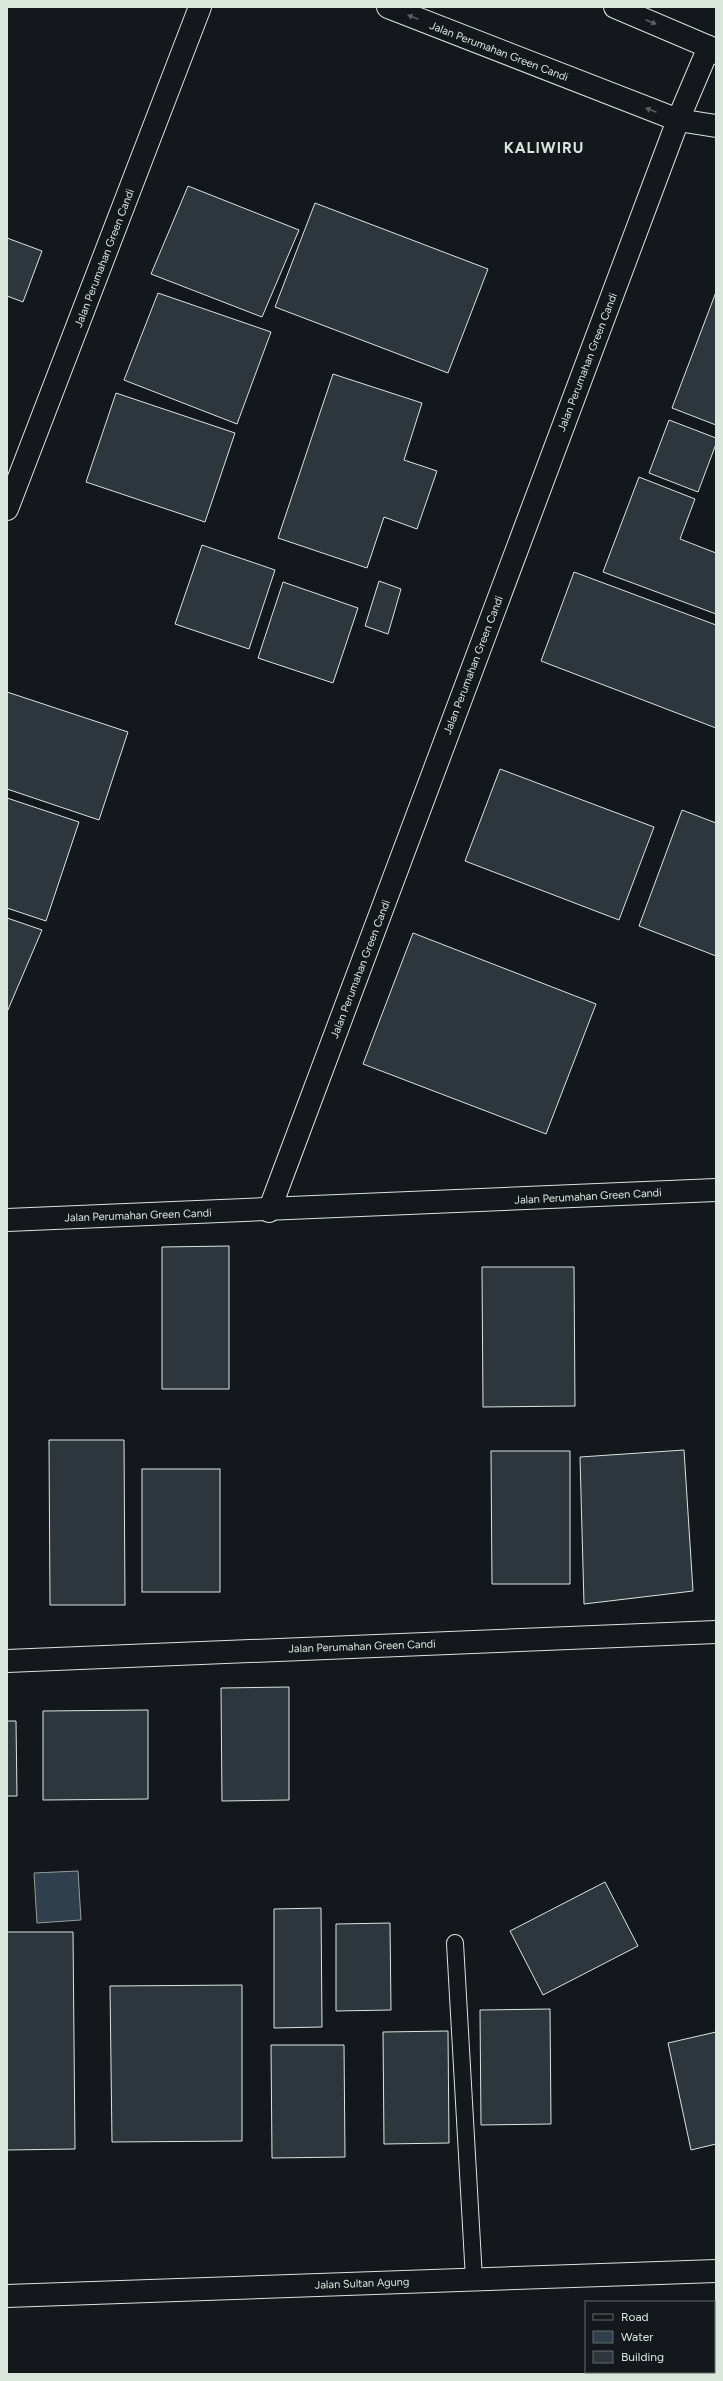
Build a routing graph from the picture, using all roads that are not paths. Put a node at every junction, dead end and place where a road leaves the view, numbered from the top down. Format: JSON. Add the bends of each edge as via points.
{"nodes":[{"id":1,"x":200,"y":7,"type":"edge"},
{"id":2,"x":388,"y":7,"type":"edge"},
{"id":3,"x":616,"y":7,"type":"edge"},
{"id":4,"x":712,"y":50,"type":"edge"},
{"id":5,"x":678,"y":120,"type":"junction"},
{"id":6,"x":716,"y":126,"type":"edge"},
{"id":7,"x":7,"y":509,"type":"edge"},
{"id":8,"x":716,"y":1190,"type":"edge"},
{"id":9,"x":269,"y":1211,"type":"junction"},
{"id":10,"x":7,"y":1220,"type":"edge"},
{"id":11,"x":716,"y":1632,"type":"edge"},
{"id":12,"x":7,"y":1661,"type":"edge"},
{"id":13,"x":455,"y":1943,"type":"dead end"},
{"id":14,"x":716,"y":2271,"type":"edge"},
{"id":15,"x":474,"y":2279,"type":"junction"},
{"id":16,"x":7,"y":2296,"type":"edge"}],
"edges":[{"from":1,"to":7,"type":"main road","name":"Jalan Perumahan Green Candi"},
{"from":5,"to":2,"type":"main road","name":"Jalan Perumahan Green Candi","one_way":true},
{"from":3,"to":4,"type":"main road","name":"Jalan Perumahan Green Candi","one_way":true},
{"from":4,"to":5,"type":"main road","name":"Jalan Perumahan Green Candi"},
{"from":5,"to":6,"type":"main road","name":"Jalan Perumahan Green Candi"},
{"from":5,"to":9,"type":"main road","name":"Jalan Perumahan Green Candi"},
{"from":8,"to":9,"type":"main road","name":"Jalan Perumahan Green Candi"},
{"from":9,"to":10,"type":"main road","name":"Jalan Perumahan Green Candi"},
{"from":11,"to":12,"type":"main road","name":"Jalan Perumahan Green Candi"},
{"from":13,"to":15,"type":"lane"},
{"from":14,"to":15,"type":"main road","name":"Jalan Sultan Agung"},
{"from":15,"to":16,"type":"main road","name":"Jalan Sultan Agung"}]}
